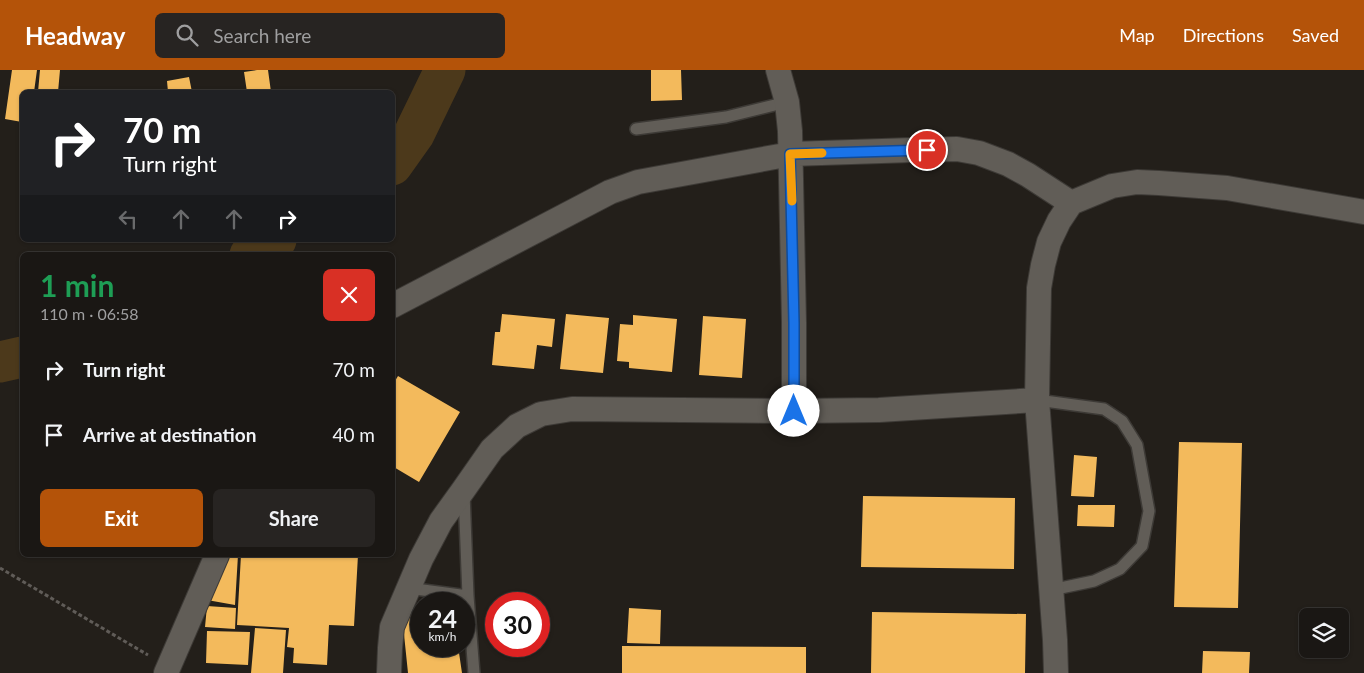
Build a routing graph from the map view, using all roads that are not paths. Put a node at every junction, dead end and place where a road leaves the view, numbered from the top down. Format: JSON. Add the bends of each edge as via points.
{"nodes":[{"id":1,"x":778,"y":70,"type":"edge"},
{"id":2,"x":787,"y":102,"type":"junction"},
{"id":3,"x":636,"y":129,"type":"dead end"},
{"id":4,"x":790,"y":154,"type":"junction"},
{"id":5,"x":1071,"y":203,"type":"junction"},
{"id":6,"x":1364,"y":212,"type":"edge"},
{"id":7,"x":395,"y":304,"type":"edge"},
{"id":8,"x":1037,"y":400,"type":"junction"},
{"id":9,"x":794,"y":411,"type":"junction"},
{"id":10,"x":464,"y":489,"type":"junction"},
{"id":11,"x":216,"y":557,"type":"edge"},
{"id":12,"x":408,"y":588,"type":"junction"},
{"id":13,"x":1051,"y":590,"type":"junction"},
{"id":14,"x":438,"y":592,"type":"edge"},
{"id":15,"x":468,"y":592,"type":"edge"},
{"id":16,"x":473,"y":657,"type":"edge"},
{"id":17,"x":174,"y":671,"type":"edge"},
{"id":18,"x":389,"y":673,"type":"edge"},
{"id":19,"x":474,"y":673,"type":"edge"},
{"id":20,"x":1056,"y":673,"type":"edge"}],
"edges":[{"from":1,"to":2,"type":"street"},
{"from":2,"to":3,"type":"lane","via":[[726,117]]},
{"from":2,"to":4,"type":"street"},
{"from":4,"to":5,"type":"street","via":[[957,149],[1008,164]]},
{"from":4,"to":7,"type":"street","via":[[638,182],[610,192]]},
{"from":4,"to":9,"type":"street"},
{"from":5,"to":6,"type":"street","via":[[1112,186],[1137,182],[1228,188]]},
{"from":5,"to":8,"type":"street","via":[[1049,242],[1039,288]]},
{"from":8,"to":9,"type":"street","via":[[878,410]]},
{"from":8,"to":13,"type":"street"},
{"from":8,"to":13,"type":"lane","via":[[1104,409],[1122,421],[1137,445],[1149,512],[1142,546],[1120,569],[1094,581]]},
{"from":9,"to":10,"type":"street","via":[[572,409],[541,414],[517,426],[492,449]]},
{"from":10,"to":12,"type":"street","via":[[441,521]]},
{"from":10,"to":15,"type":"lane"},
{"from":11,"to":17,"type":"street"},
{"from":12,"to":14,"type":"lane"},
{"from":12,"to":18,"type":"street","via":[[392,627]]},
{"from":13,"to":20,"type":"street"},
{"from":16,"to":19,"type":"lane"}]}
